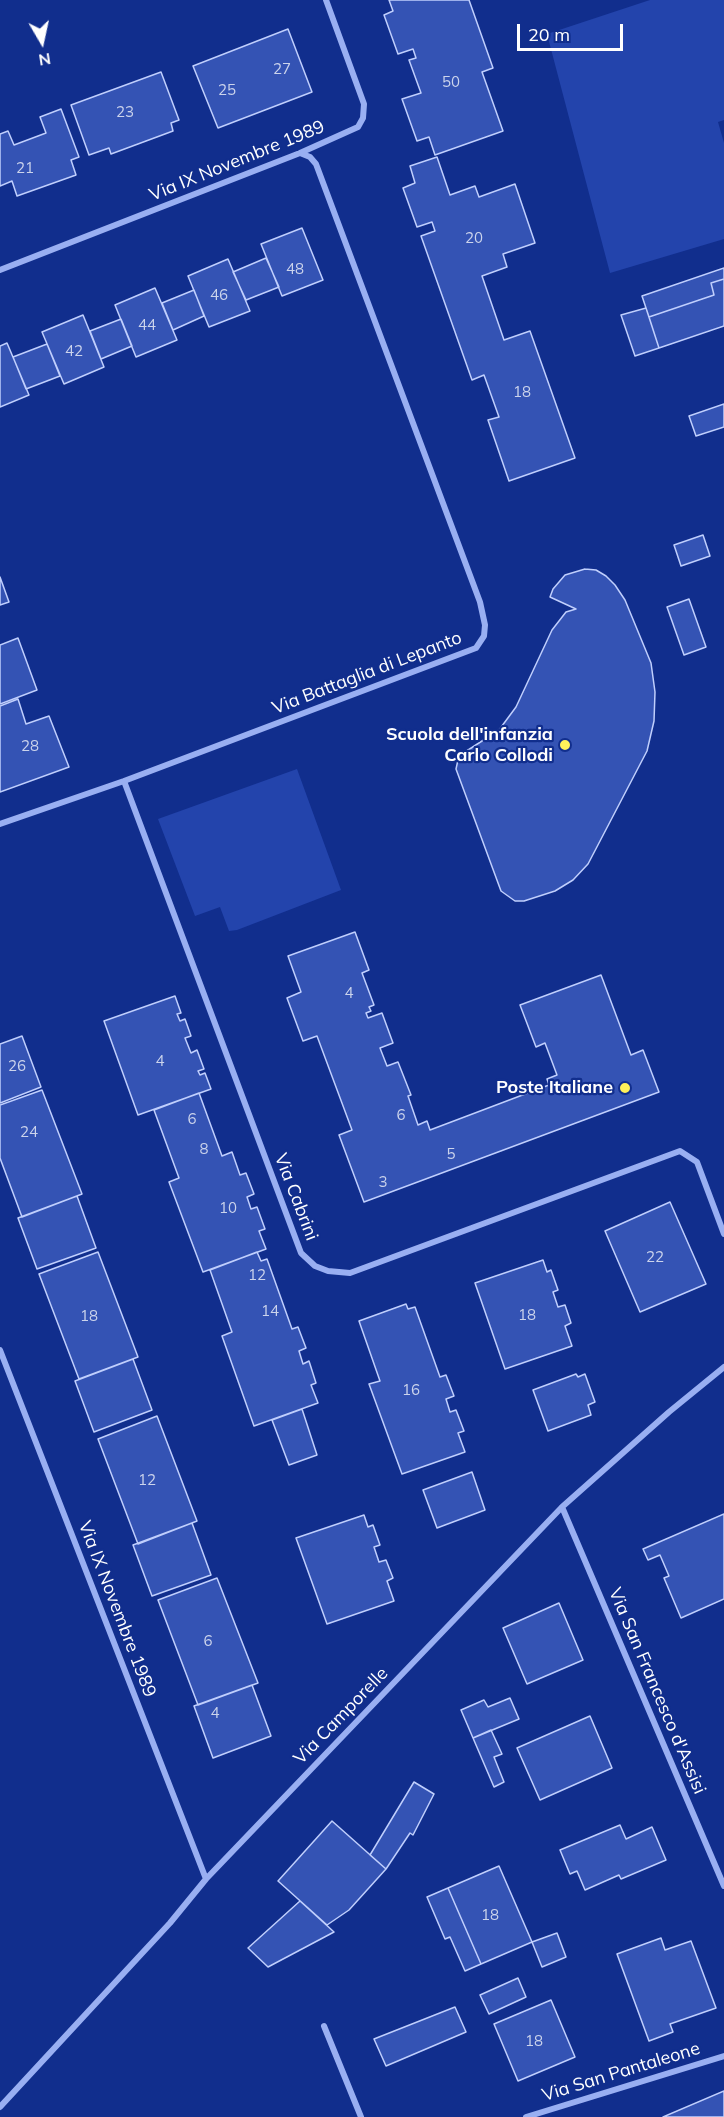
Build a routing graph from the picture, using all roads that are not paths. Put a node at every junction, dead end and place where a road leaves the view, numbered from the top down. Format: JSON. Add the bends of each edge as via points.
{"nodes":[{"id":1,"x":326,"y":0,"type":"edge"},
{"id":2,"x":300,"y":153,"type":"junction"},
{"id":3,"x":0,"y":270,"type":"edge"},
{"id":4,"x":124,"y":781,"type":"junction"},
{"id":5,"x":0,"y":824,"type":"edge"},
{"id":6,"x":724,"y":1234,"type":"edge"},
{"id":7,"x":0,"y":1350,"type":"edge"},
{"id":8,"x":724,"y":1367,"type":"edge"},
{"id":9,"x":562,"y":1507,"type":"junction"},
{"id":10,"x":206,"y":1879,"type":"junction"},
{"id":11,"x":724,"y":1886,"type":"edge"},
{"id":12,"x":324,"y":2026,"type":"dead end"},
{"id":13,"x":724,"y":2056,"type":"edge"},
{"id":14,"x":0,"y":2107,"type":"edge"},
{"id":15,"x":360,"y":2117,"type":"edge"},
{"id":16,"x":526,"y":2117,"type":"edge"}],
"edges":[{"from":1,"to":2,"type":"street","name":"Via IX Novembre 1989","via":[[364,104],[363,118],[348,133]]},
{"from":2,"to":3,"type":"street","name":"Via IX Novembre 1989"},
{"from":2,"to":4,"type":"street","name":"Via Battaglia di Lepanto","via":[[316,164],[480,602],[484,636],[476,648]]},
{"from":4,"to":5,"type":"street","name":"Via Battaglia di Lepanto"},
{"from":4,"to":6,"type":"street","name":"Via Cabrini","via":[[301,1253],[315,1266],[350,1273],[680,1151],[697,1162]]},
{"from":7,"to":10,"type":"street","name":"Via IX Novembre 1989"},
{"from":8,"to":9,"type":"street","name":"Via Camporelle"},
{"from":9,"to":10,"type":"street","name":"Via Camporelle"},
{"from":9,"to":11,"type":"street","name":"Via San Francesco d'Assisi"},
{"from":10,"to":14,"type":"street","name":"Via Camporelle"},
{"from":12,"to":15,"type":"street"},
{"from":13,"to":16,"type":"street","name":"Via San Pantaleone"}]}
